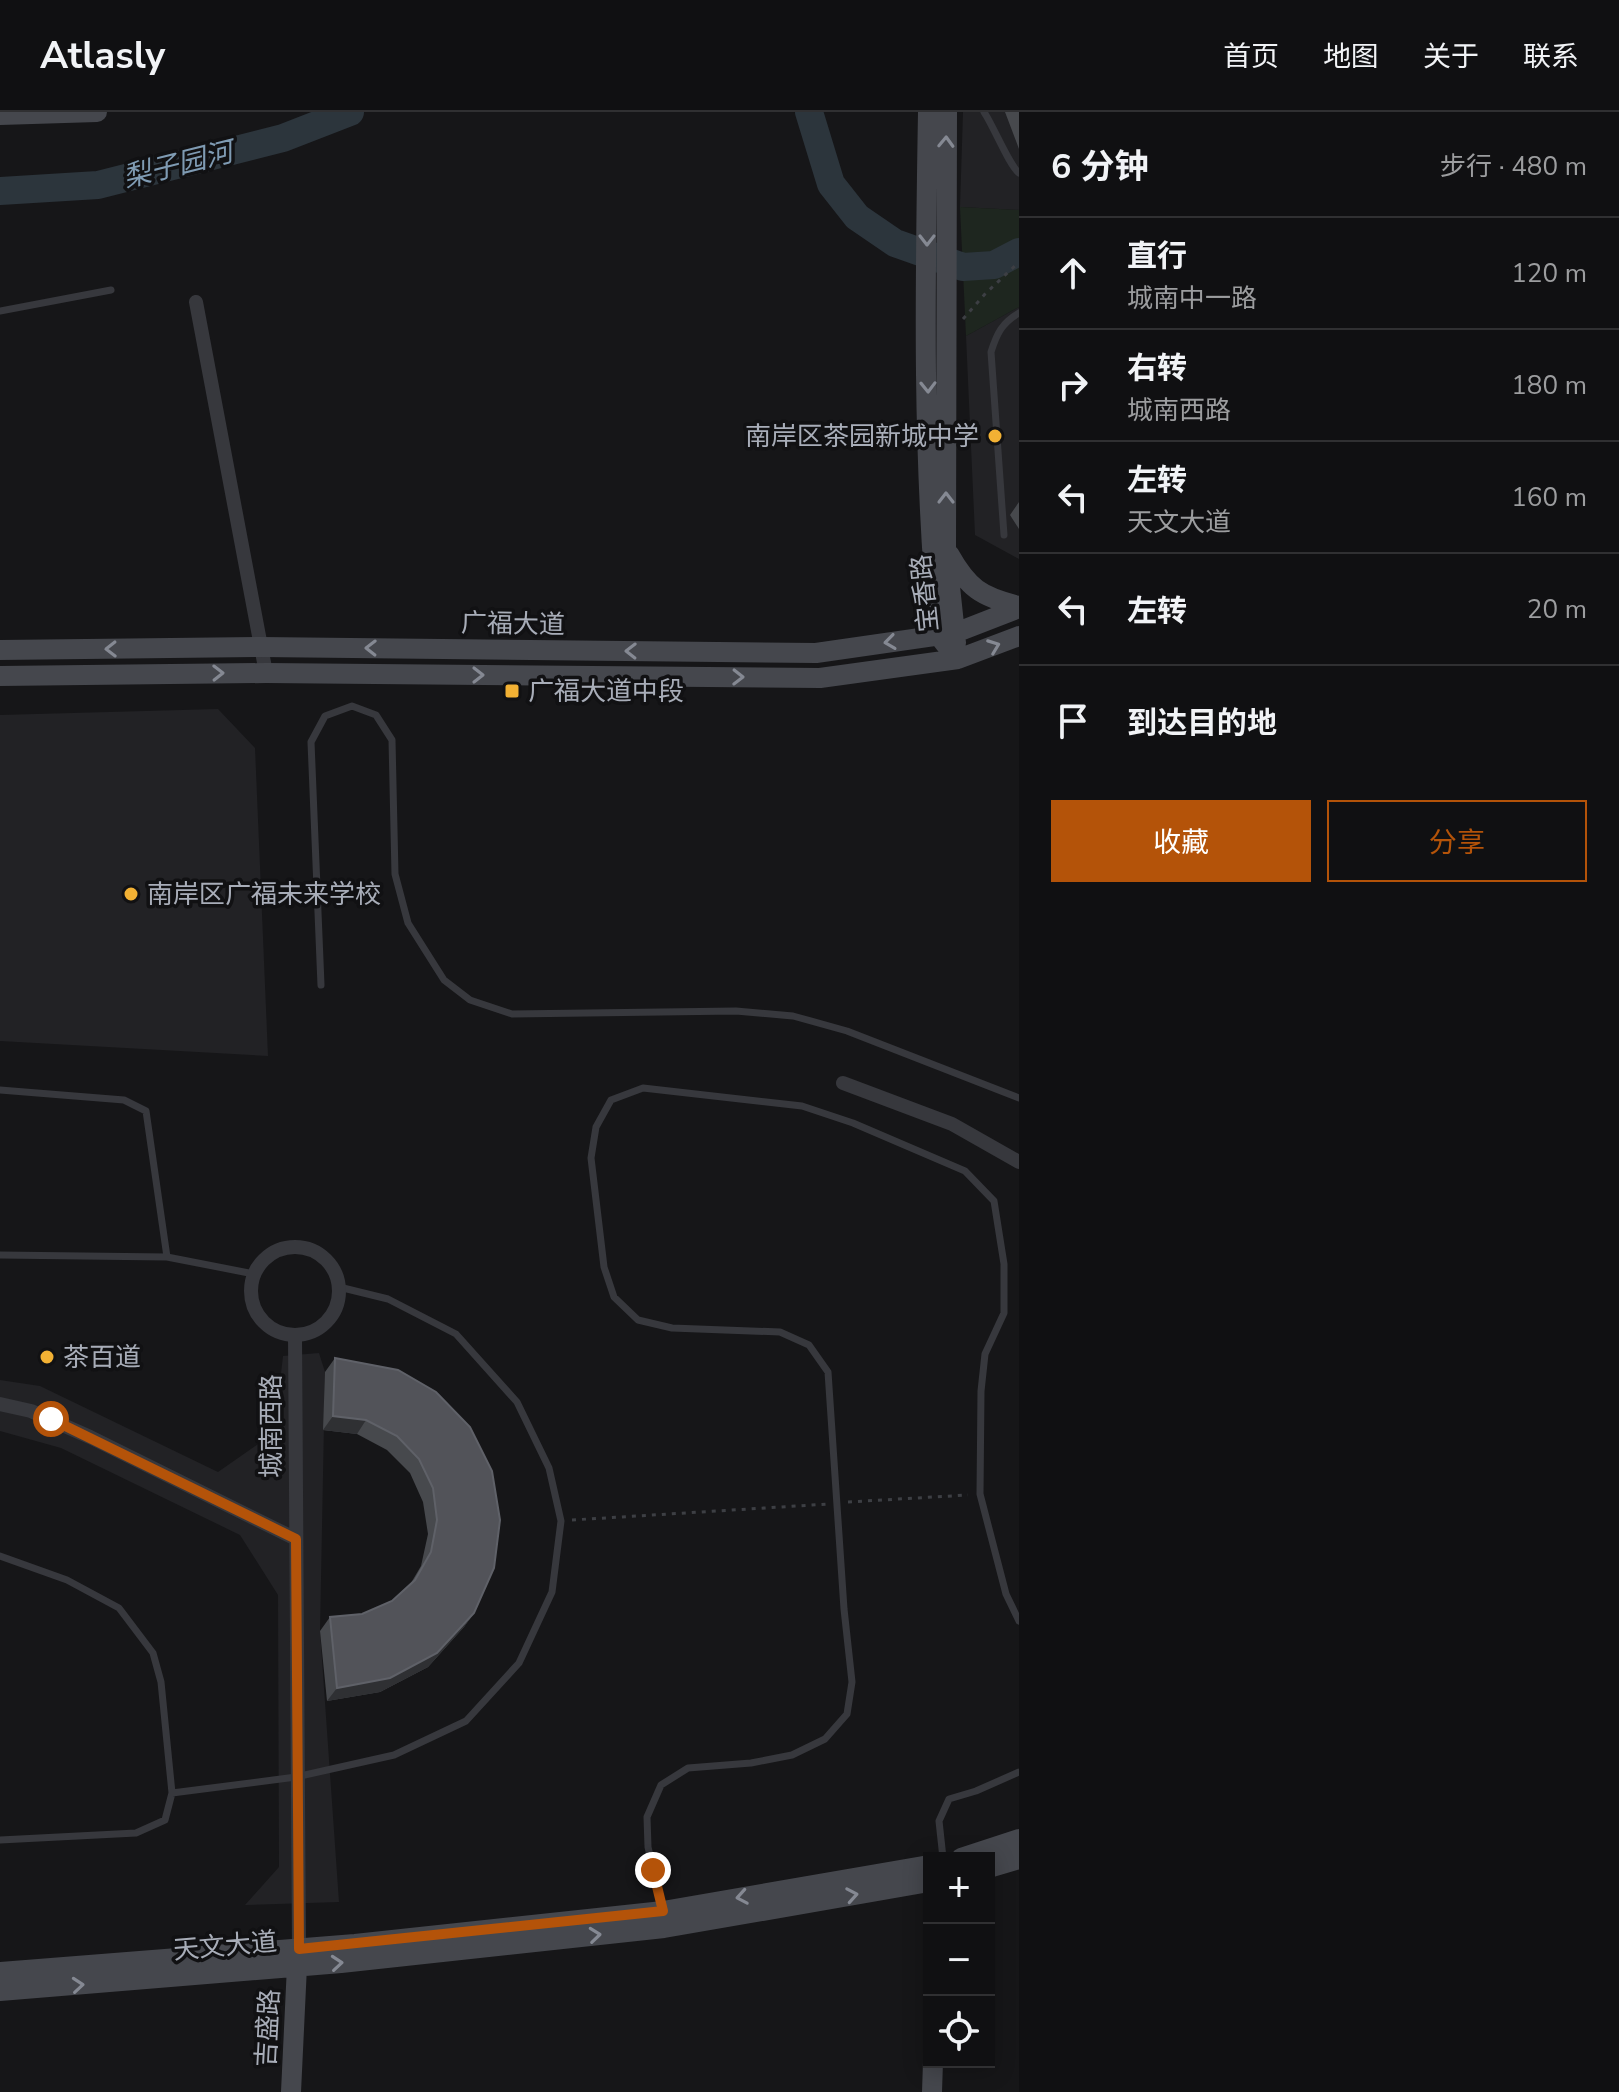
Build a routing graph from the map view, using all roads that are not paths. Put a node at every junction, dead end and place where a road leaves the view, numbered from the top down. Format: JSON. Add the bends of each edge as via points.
{"nodes":[{"id":1,"x":97,"y":112,"type":"edge"},
{"id":2,"x":928,"y":112,"type":"edge"},
{"id":3,"x":947,"y":112,"type":"edge"},
{"id":4,"x":984,"y":112,"type":"edge"},
{"id":5,"x":0,"y":115,"type":"edge"},
{"id":6,"x":936,"y":172,"type":"junction"},
{"id":7,"x":1019,"y":173,"type":"edge"},
{"id":8,"x":111,"y":290,"type":"dead end"},
{"id":9,"x":196,"y":302,"type":"dead end"},
{"id":10,"x":0,"y":311,"type":"edge"},
{"id":11,"x":944,"y":313,"type":"junction"},
{"id":12,"x":1019,"y":313,"type":"edge"},
{"id":13,"x":1004,"y":535,"type":"dead end"},
{"id":14,"x":946,"y":549,"type":"junction"},
{"id":15,"x":1019,"y":607,"type":"edge"},
{"id":16,"x":947,"y":634,"type":"junction"},
{"id":17,"x":1019,"y":636,"type":"edge"},
{"id":18,"x":261,"y":647,"type":"junction"},
{"id":19,"x":0,"y":650,"type":"edge"},
{"id":20,"x":958,"y":659,"type":"junction"},
{"id":21,"x":266,"y":673,"type":"junction"},
{"id":22,"x":0,"y":676,"type":"edge"},
{"id":23,"x":321,"y":985,"type":"dead end"},
{"id":24,"x":843,"y":1083,"type":"dead end"},
{"id":25,"x":0,"y":1090,"type":"edge"},
{"id":26,"x":1019,"y":1098,"type":"edge"},
{"id":27,"x":1019,"y":1162,"type":"edge"},
{"id":28,"x":0,"y":1255,"type":"edge"},
{"id":29,"x":167,"y":1257,"type":"junction"},
{"id":30,"x":254,"y":1274,"type":"junction"},
{"id":31,"x":339,"y":1287,"type":"junction"},
{"id":32,"x":295,"y":1335,"type":"junction"},
{"id":33,"x":0,"y":1404,"type":"edge"},
{"id":34,"x":296,"y":1539,"type":"junction"},
{"id":35,"x":0,"y":1556,"type":"edge"},
{"id":36,"x":1019,"y":1621,"type":"edge"},
{"id":37,"x":1019,"y":1772,"type":"edge"},
{"id":38,"x":296,"y":1777,"type":"junction"},
{"id":39,"x":172,"y":1793,"type":"junction"},
{"id":40,"x":1019,"y":1839,"type":"edge"},
{"id":41,"x":0,"y":1840,"type":"edge"},
{"id":42,"x":942,"y":1852,"type":"edge"},
{"id":43,"x":979,"y":1852,"type":"edge"},
{"id":44,"x":1019,"y":1859,"type":"edge"},
{"id":45,"x":923,"y":1866,"type":"edge"},
{"id":46,"x":995,"y":1866,"type":"edge"},
{"id":47,"x":923,"y":1883,"type":"edge"},
{"id":48,"x":663,"y":1911,"type":"junction"},
{"id":49,"x":298,"y":1958,"type":"junction"},
{"id":50,"x":0,"y":1972,"type":"edge"},
{"id":51,"x":0,"y":1991,"type":"edge"},
{"id":52,"x":933,"y":2068,"type":"edge"},
{"id":53,"x":291,"y":2092,"type":"edge"},
{"id":54,"x":932,"y":2092,"type":"edge"}],
"edges":[{"from":1,"to":5,"type":"main road"},
{"from":2,"to":6,"type":"main road","name":"宝香路"},
{"from":6,"to":3,"type":"main road","name":"宝香路","one_way":true},
{"from":4,"to":7,"type":"lane"},
{"from":6,"to":11,"type":"main road","name":"宝香路"},
{"from":8,"to":10,"type":"lane"},
{"from":9,"to":18,"type":"street"},
{"from":14,"to":11,"type":"main road","name":"宝香路","one_way":true},
{"from":11,"to":16,"type":"main road","name":"宝香路","one_way":true,"via":[[931,552]]},
{"from":12,"to":13,"type":"lane","via":[[997,331],[991,352]]},
{"from":14,"to":15,"type":"main road","via":[[976,591]]},
{"from":14,"to":16,"type":"main road","name":"宝香路"},
{"from":15,"to":16,"type":"main road","name":"广福大道"},
{"from":16,"to":18,"type":"main road","name":"广福大道","one_way":true,"via":[[816,653]]},
{"from":16,"to":20,"type":"main road","name":"宝香路"},
{"from":20,"to":17,"type":"main road","name":"广福大道","one_way":true},
{"from":18,"to":19,"type":"main road","name":"广福大道","one_way":true},
{"from":18,"to":21,"type":"street"},
{"from":21,"to":20,"type":"main road","name":"广福大道","one_way":true,"via":[[820,678]]},
{"from":22,"to":21,"type":"main road","name":"广福大道","one_way":true},
{"from":23,"to":26,"type":"lane","via":[[311,742],[325,716],[352,706],[376,715],[392,740],[395,874],[408,923],[444,980],[470,1000],[512,1014],[736,1011],[793,1016],[847,1031]]},
{"from":24,"to":27,"type":"street","via":[[952,1124]]},
{"from":25,"to":29,"type":"lane","via":[[124,1100],[146,1111]]},
{"from":28,"to":29,"type":"lane"},
{"from":29,"to":30,"type":"lane"},
{"from":30,"to":31,"type":"street","via":[[272,1252],[301,1246],[327,1260]]},
{"from":30,"to":32,"type":"street","via":[[252,1302],[258,1315],[280,1333]]},
{"from":31,"to":32,"type":"street","via":[[338,1302],[322,1327]]},
{"from":31,"to":38,"type":"lane","via":[[388,1299],[456,1334],[517,1402],[549,1468],[561,1521],[552,1592],[519,1663],[466,1721],[394,1755]]},
{"from":32,"to":34,"type":"street","name":"城南西路"},
{"from":33,"to":34,"type":"street","via":[[31,1411],[90,1437]]},
{"from":34,"to":38,"type":"street","name":"城南西路"},
{"from":35,"to":39,"type":"lane","via":[[67,1580],[119,1608],[153,1653],[161,1682]]},
{"from":36,"to":48,"type":"lane","via":[[1006,1594],[980,1494],[985,1354],[1004,1313],[1004,1264],[994,1201],[965,1171],[802,1106],[643,1088],[611,1100],[596,1127],[591,1158],[604,1267],[614,1297],[638,1320],[672,1328],[780,1332],[809,1345],[828,1372],[852,1682],[847,1714],[825,1739],[792,1755],[688,1768],[661,1785],[647,1817],[648,1847]]},
{"from":37,"to":42,"type":"lane","via":[[949,1799],[939,1821]]},
{"from":38,"to":39,"type":"lane"},
{"from":38,"to":49,"type":"street","name":"城南西路"},
{"from":39,"to":41,"type":"lane","via":[[165,1820],[136,1833]]},
{"from":40,"to":43,"type":"main road"},
{"from":44,"to":46,"type":"main road"},
{"from":45,"to":48,"type":"main road","name":"天文大道","one_way":true},
{"from":49,"to":47,"type":"main road","name":"天文大道","one_way":true,"via":[[664,1928]]},
{"from":48,"to":49,"type":"main road","name":"天文大道"},
{"from":49,"to":50,"type":"main road","name":"天文大道"},
{"from":51,"to":49,"type":"main road","name":"天文大道","one_way":true},
{"from":49,"to":53,"type":"main road","name":"吉盛路"},
{"from":52,"to":54,"type":"main road"}]}
